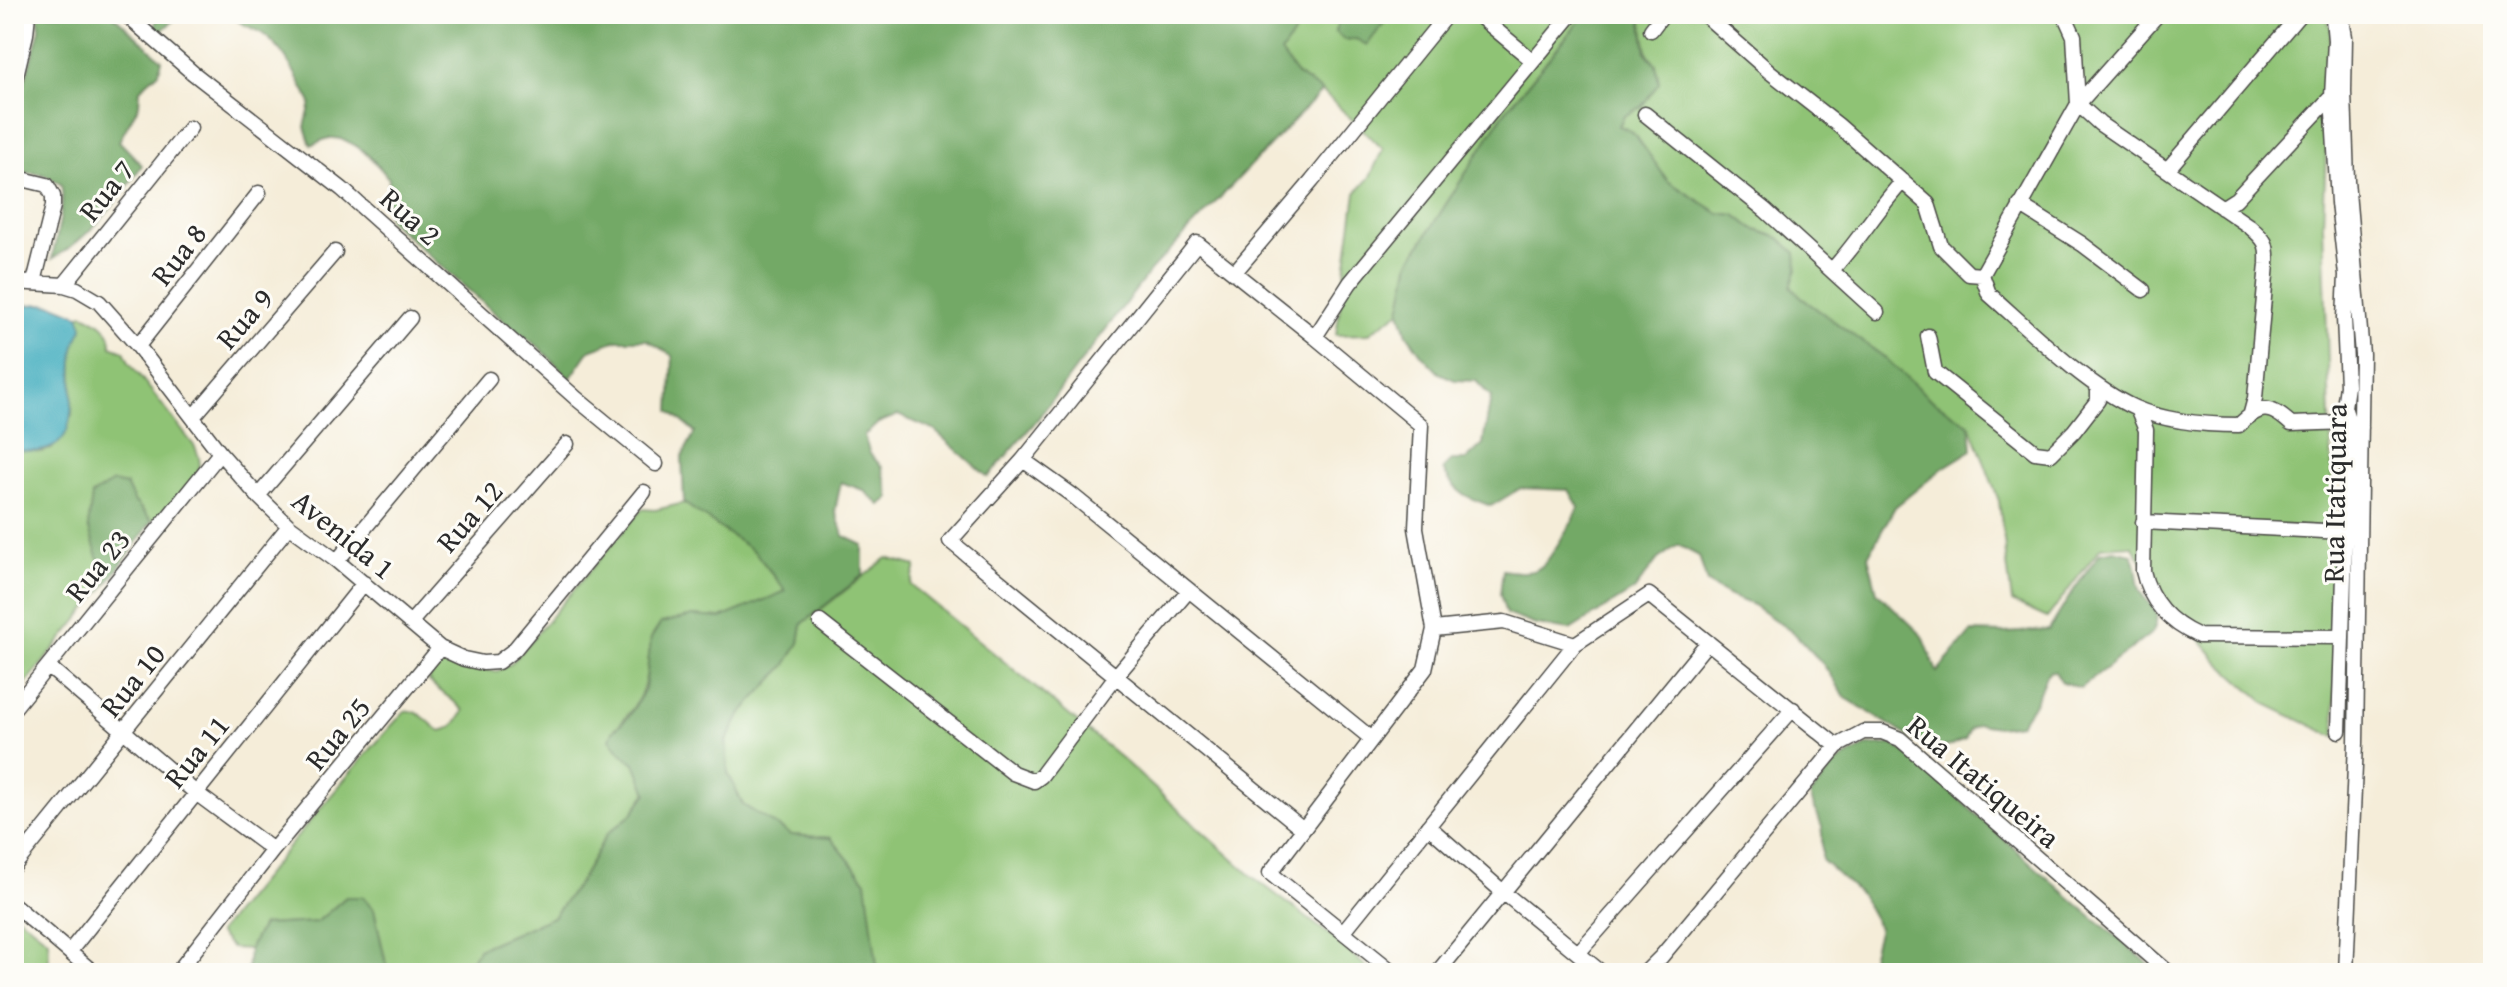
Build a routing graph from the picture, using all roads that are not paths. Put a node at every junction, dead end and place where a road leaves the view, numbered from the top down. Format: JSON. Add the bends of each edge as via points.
{"nodes":[{"id":1,"x":28,"y":14,"type":"edge"},
{"id":2,"x":125,"y":14,"type":"edge"},
{"id":3,"x":1447,"y":14,"type":"edge"},
{"id":4,"x":1477,"y":14,"type":"edge"},
{"id":5,"x":1572,"y":14,"type":"edge"},
{"id":6,"x":1663,"y":14,"type":"edge"},
{"id":7,"x":1704,"y":14,"type":"edge"},
{"id":8,"x":2064,"y":14,"type":"edge"},
{"id":9,"x":2158,"y":14,"type":"edge"},
{"id":10,"x":2300,"y":14,"type":"edge"},
{"id":11,"x":2332,"y":14,"type":"edge"},
{"id":12,"x":2341,"y":14,"type":"edge"},
{"id":13,"x":1651,"y":30,"type":"dead end"},
{"id":14,"x":1533,"y":61,"type":"junction"},
{"id":15,"x":14,"y":84,"type":"edge"},
{"id":16,"x":2332,"y":96,"type":"junction"},
{"id":17,"x":2078,"y":104,"type":"junction"},
{"id":18,"x":1645,"y":114,"type":"dead end"},
{"id":19,"x":190,"y":128,"type":"dead end"},
{"id":20,"x":2167,"y":170,"type":"junction"},
{"id":21,"x":14,"y":177,"type":"edge"},
{"id":22,"x":1903,"y":181,"type":"junction"},
{"id":23,"x":259,"y":193,"type":"dead end"},
{"id":24,"x":2020,"y":205,"type":"junction"},
{"id":25,"x":2222,"y":208,"type":"junction"},
{"id":26,"x":335,"y":252,"type":"dead end"},
{"id":27,"x":1832,"y":270,"type":"junction"},
{"id":28,"x":1234,"y":273,"type":"junction"},
{"id":29,"x":1982,"y":275,"type":"junction"},
{"id":30,"x":14,"y":282,"type":"edge"},
{"id":31,"x":34,"y":282,"type":"junction"},
{"id":32,"x":64,"y":285,"type":"junction"},
{"id":33,"x":2143,"y":290,"type":"dead end"},
{"id":34,"x":1877,"y":312,"type":"dead end"},
{"id":35,"x":410,"y":318,"type":"dead end"},
{"id":36,"x":1928,"y":336,"type":"dead end"},
{"id":37,"x":1315,"y":337,"type":"junction"},
{"id":38,"x":138,"y":346,"type":"junction"},
{"id":39,"x":489,"y":379,"type":"dead end"},
{"id":40,"x":2098,"y":387,"type":"junction"},
{"id":41,"x":2137,"y":409,"type":"junction"},
{"id":42,"x":2251,"y":413,"type":"junction"},
{"id":43,"x":193,"y":417,"type":"junction"},
{"id":44,"x":2355,"y":425,"type":"junction"},
{"id":45,"x":567,"y":444,"type":"dead end"},
{"id":46,"x":220,"y":453,"type":"junction"},
{"id":47,"x":1023,"y":460,"type":"junction"},
{"id":48,"x":656,"y":464,"type":"dead end"},
{"id":49,"x":644,"y":492,"type":"dead end"},
{"id":50,"x":258,"y":496,"type":"junction"},
{"id":51,"x":2143,"y":522,"type":"junction"},
{"id":52,"x":289,"y":526,"type":"junction"},
{"id":53,"x":2345,"y":532,"type":"junction"},
{"id":54,"x":337,"y":561,"type":"junction"},
{"id":55,"x":364,"y":583,"type":"junction"},
{"id":56,"x":1189,"y":590,"type":"junction"},
{"id":57,"x":411,"y":622,"type":"junction"},
{"id":58,"x":820,"y":622,"type":"dead end"},
{"id":59,"x":1434,"y":629,"type":"junction"},
{"id":60,"x":2342,"y":637,"type":"junction"},
{"id":61,"x":1708,"y":642,"type":"junction"},
{"id":62,"x":1575,"y":644,"type":"junction"},
{"id":63,"x":440,"y":648,"type":"junction"},
{"id":64,"x":49,"y":667,"type":"junction"},
{"id":65,"x":1116,"y":676,"type":"junction"},
{"id":66,"x":14,"y":708,"type":"edge"},
{"id":67,"x":1793,"y":709,"type":"junction"},
{"id":68,"x":124,"y":731,"type":"junction"},
{"id":69,"x":2339,"y":731,"type":"dead end"},
{"id":70,"x":1372,"y":739,"type":"junction"},
{"id":71,"x":1837,"y":746,"type":"junction"},
{"id":72,"x":196,"y":793,"type":"junction"},
{"id":73,"x":1428,"y":826,"type":"junction"},
{"id":74,"x":1303,"y":829,"type":"junction"},
{"id":75,"x":273,"y":850,"type":"junction"},
{"id":76,"x":14,"y":866,"type":"edge"},
{"id":77,"x":1503,"y":892,"type":"junction"},
{"id":78,"x":14,"y":905,"type":"edge"},
{"id":79,"x":1343,"y":932,"type":"junction"},
{"id":80,"x":70,"y":951,"type":"junction"},
{"id":81,"x":1579,"y":952,"type":"junction"},
{"id":82,"x":94,"y":973,"type":"edge"},
{"id":83,"x":177,"y":973,"type":"edge"},
{"id":84,"x":1394,"y":973,"type":"edge"},
{"id":85,"x":1437,"y":973,"type":"edge"},
{"id":86,"x":1602,"y":973,"type":"edge"},
{"id":87,"x":1645,"y":973,"type":"edge"},
{"id":88,"x":2169,"y":973,"type":"edge"},
{"id":89,"x":2346,"y":973,"type":"edge"}],
"edges":[{"from":1,"to":15,"type":"street"},
{"from":2,"to":48,"type":"street","name":"Rua 2","via":[[342,189]]},
{"from":3,"to":28,"type":"street"},
{"from":4,"to":14,"type":"street"},
{"from":5,"to":14,"type":"street"},
{"from":6,"to":13,"type":"street"},
{"from":7,"to":22,"type":"street"},
{"from":8,"to":17,"type":"street","via":[[2074,36]]},
{"from":9,"to":17,"type":"street"},
{"from":10,"to":20,"type":"street"},
{"from":11,"to":16,"type":"street"},
{"from":12,"to":44,"type":"street","name":"Rua Itatiquara","via":[[2347,180],[2362,354]]},
{"from":14,"to":37,"type":"street","via":[[1350,283]]},
{"from":16,"to":25,"type":"street"},
{"from":16,"to":44,"type":"street","via":[[2346,275],[2344,407]]},
{"from":17,"to":20,"type":"street"},
{"from":17,"to":24,"type":"street"},
{"from":18,"to":27,"type":"street"},
{"from":19,"to":32,"type":"street","name":"Rua 7"},
{"from":20,"to":25,"type":"street"},
{"from":21,"to":31,"type":"street","via":[[47,185],[53,196]]},
{"from":22,"to":27,"type":"street"},
{"from":22,"to":29,"type":"street","via":[[1928,204],[1949,256],[1969,274]]},
{"from":23,"to":38,"type":"street","name":"Rua 8"},
{"from":24,"to":29,"type":"street"},
{"from":24,"to":33,"type":"street"},
{"from":25,"to":42,"type":"street","via":[[2265,240],[2268,251]]},
{"from":26,"to":43,"type":"street","name":"Rua 9"},
{"from":27,"to":34,"type":"street"},
{"from":28,"to":37,"type":"street"},
{"from":28,"to":47,"type":"street","via":[[1197,243]]},
{"from":29,"to":40,"type":"street","via":[[1989,294]]},
{"from":30,"to":31,"type":"street","name":"Avenida 1"},
{"from":31,"to":32,"type":"street","name":"Avenida 1"},
{"from":32,"to":38,"type":"street","name":"Avenida 1","via":[[99,302]]},
{"from":35,"to":50,"type":"street"},
{"from":36,"to":40,"type":"street","via":[[1935,372],[2035,452],[2051,454],[2074,431],[2098,400]]},
{"from":37,"to":59,"type":"street","via":[[1421,425],[1416,528]]},
{"from":38,"to":43,"type":"street","name":"Avenida 1"},
{"from":39,"to":54,"type":"street"},
{"from":40,"to":41,"type":"street"},
{"from":41,"to":42,"type":"street","via":[[2201,425],[2239,425]]},
{"from":41,"to":51,"type":"street","via":[[2146,430]]},
{"from":42,"to":44,"type":"street","via":[[2261,408],[2278,412],[2291,424]]},
{"from":43,"to":46,"type":"street","name":"Avenida 1"},
{"from":44,"to":53,"type":"street"},
{"from":44,"to":89,"type":"street","name":"Rua Itatiquara","via":[[2356,743]]},
{"from":45,"to":57,"type":"street","name":"Rua 12"},
{"from":46,"to":50,"type":"street","name":"Avenida 1"},
{"from":46,"to":64,"type":"street","name":"Rua 23"},
{"from":47,"to":56,"type":"street"},
{"from":47,"to":65,"type":"street","via":[[950,541]]},
{"from":49,"to":63,"type":"street","name":"Avenida 1","via":[[514,650],[498,662],[483,663]]},
{"from":50,"to":52,"type":"street","name":"Avenida 1"},
{"from":51,"to":53,"type":"street"},
{"from":51,"to":60,"type":"street","via":[[2147,589],[2180,628],[2199,636]]},
{"from":52,"to":54,"type":"street","name":"Avenida 1"},
{"from":52,"to":68,"type":"street","name":"Rua 10"},
{"from":53,"to":60,"type":"street"},
{"from":54,"to":55,"type":"street","name":"Avenida 1"},
{"from":55,"to":57,"type":"street","name":"Avenida 1"},
{"from":55,"to":72,"type":"street","name":"Rua 11"},
{"from":56,"to":65,"type":"street"},
{"from":56,"to":70,"type":"street"},
{"from":57,"to":63,"type":"street","name":"Avenida 1"},
{"from":58,"to":65,"type":"street","via":[[1026,780],[1041,776]]},
{"from":59,"to":62,"type":"street","via":[[1504,622]]},
{"from":59,"to":70,"type":"street","via":[[1425,669]]},
{"from":60,"to":69,"type":"street"},
{"from":61,"to":62,"type":"street","via":[[1649,595]]},
{"from":61,"to":67,"type":"street"},
{"from":61,"to":77,"type":"street"},
{"from":62,"to":73,"type":"street"},
{"from":63,"to":75,"type":"street","name":"Rua 25"},
{"from":64,"to":66,"type":"street","name":"Rua 23"},
{"from":64,"to":68,"type":"street"},
{"from":65,"to":74,"type":"street"},
{"from":67,"to":71,"type":"street"},
{"from":67,"to":81,"type":"street"},
{"from":68,"to":72,"type":"street"},
{"from":68,"to":76,"type":"street","name":"Rua 10"},
{"from":70,"to":74,"type":"street"},
{"from":71,"to":87,"type":"street","name":"Rua Itatiqueira"},
{"from":71,"to":88,"type":"street","name":"Rua Itatiqueira","via":[[1863,732],[1900,739]]},
{"from":72,"to":75,"type":"street"},
{"from":72,"to":80,"type":"street","name":"Rua 11"},
{"from":73,"to":77,"type":"street"},
{"from":73,"to":79,"type":"street"},
{"from":74,"to":79,"type":"street","via":[[1270,873]]},
{"from":75,"to":83,"type":"street","name":"Rua 25"},
{"from":77,"to":81,"type":"street"},
{"from":77,"to":85,"type":"street"},
{"from":78,"to":80,"type":"street"},
{"from":79,"to":84,"type":"street"},
{"from":80,"to":82,"type":"street"},
{"from":81,"to":86,"type":"street"}]}
